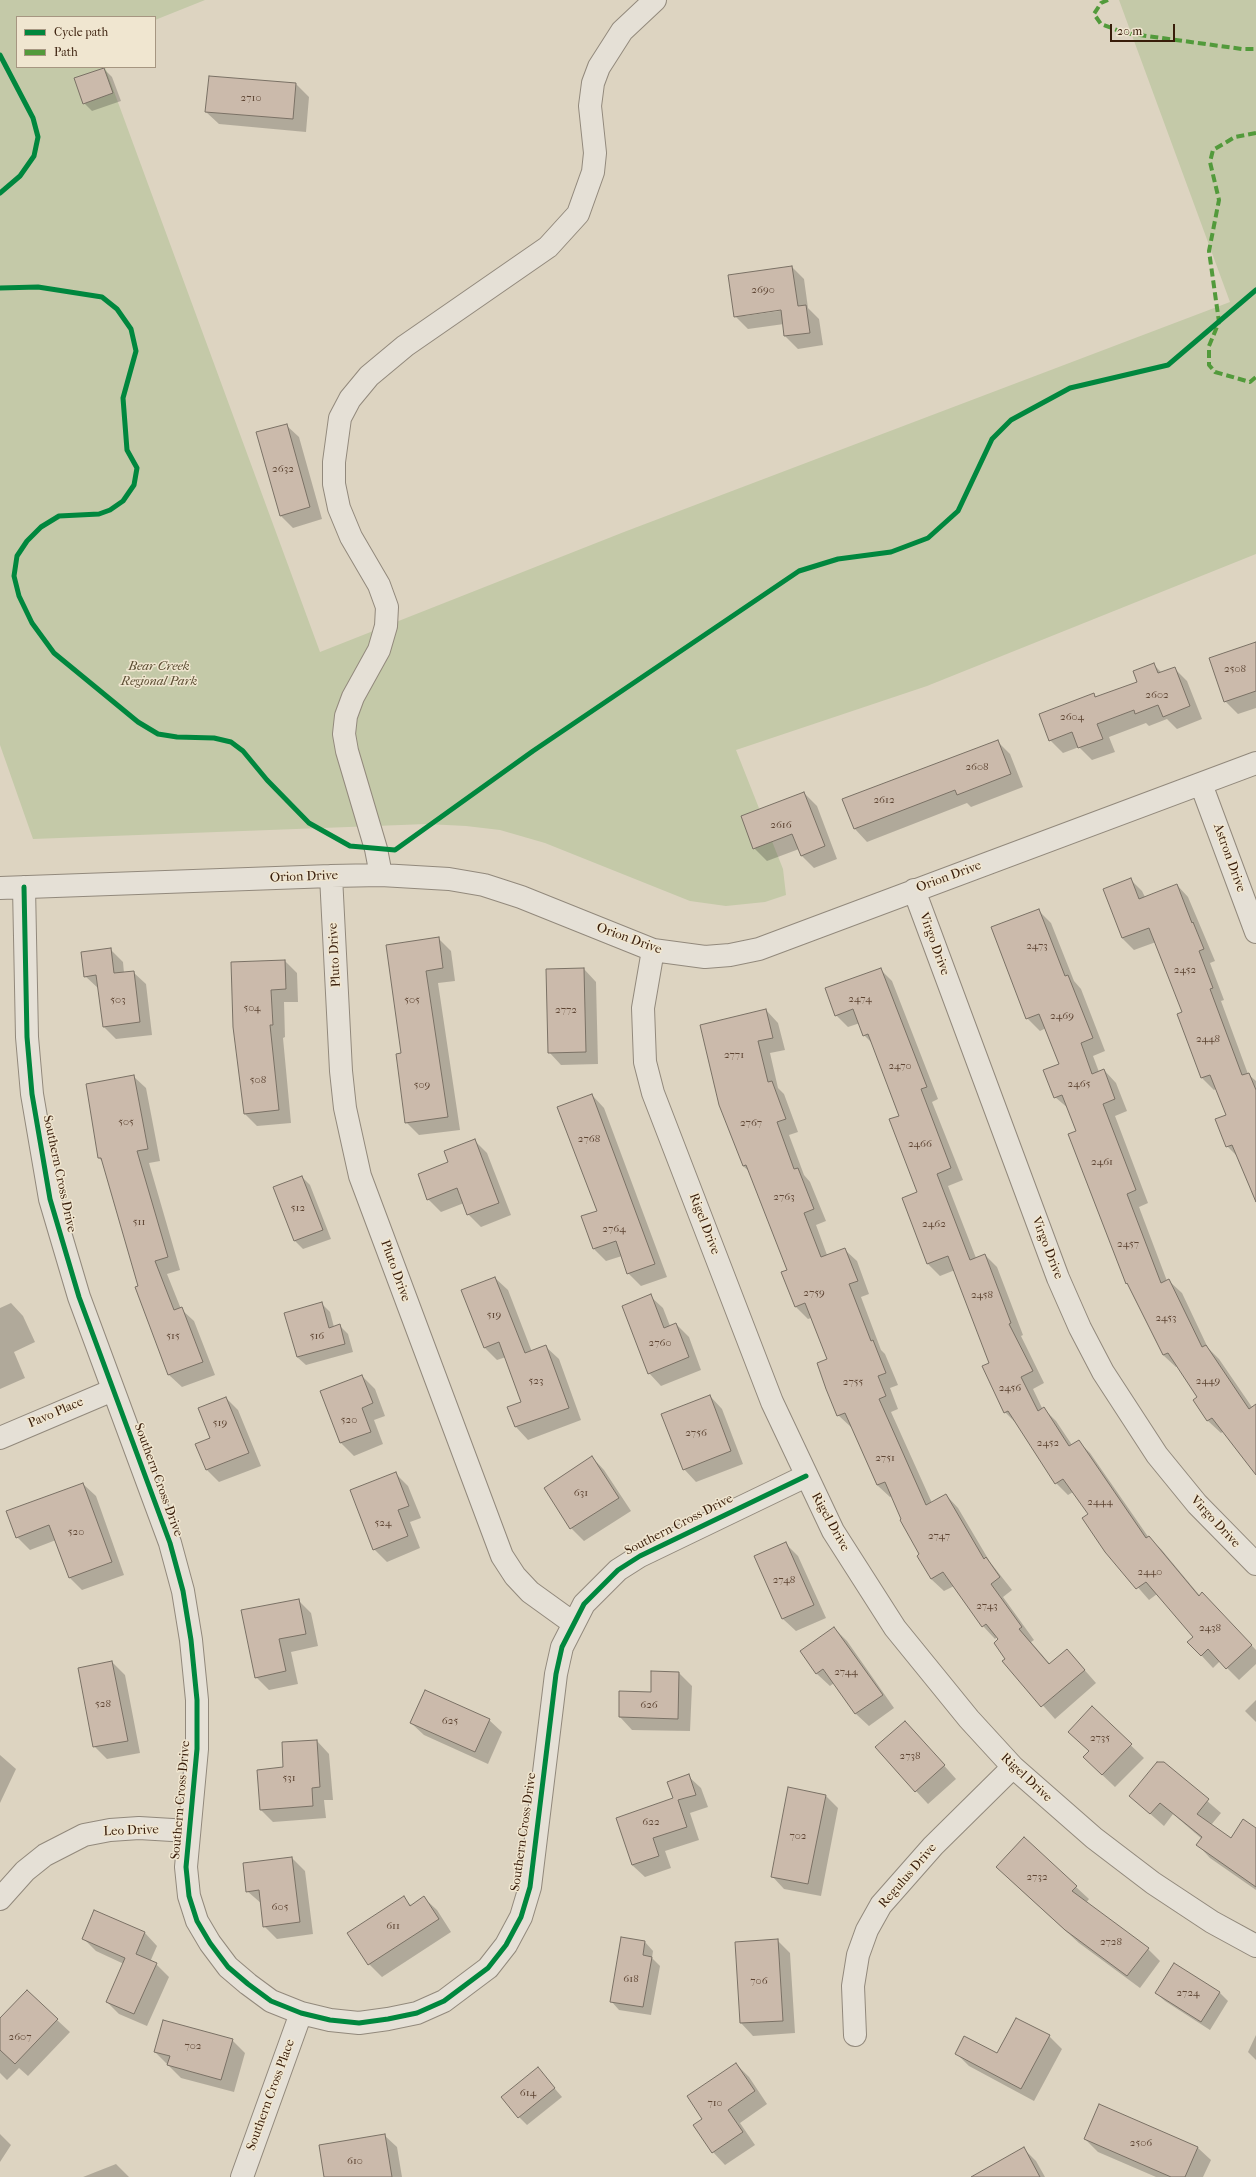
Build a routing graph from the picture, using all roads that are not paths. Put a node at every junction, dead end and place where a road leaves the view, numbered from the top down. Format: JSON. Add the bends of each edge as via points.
{"nodes":[{"id":1,"x":655,"y":0,"type":"edge"},
{"id":2,"x":1256,"y":763,"type":"edge"},
{"id":3,"x":1201,"y":784,"type":"junction"},
{"id":4,"x":381,"y":875,"type":"junction"},
{"id":5,"x":331,"y":876,"type":"junction"},
{"id":6,"x":24,"y":887,"type":"junction"},
{"id":7,"x":0,"y":888,"type":"edge"},
{"id":8,"x":914,"y":890,"type":"junction"},
{"id":9,"x":1256,"y":932,"type":"edge"},
{"id":10,"x":654,"y":950,"type":"junction"},
{"id":11,"x":113,"y":1390,"type":"junction"},
{"id":12,"x":0,"y":1438,"type":"edge"},
{"id":13,"x":806,"y":1476,"type":"junction"},
{"id":14,"x":1256,"y":1564,"type":"edge"},
{"id":15,"x":573,"y":1623,"type":"junction"},
{"id":16,"x":1013,"y":1767,"type":"junction"},
{"id":17,"x":189,"y":1831,"type":"junction"},
{"id":18,"x":0,"y":1899,"type":"edge"},
{"id":19,"x":1256,"y":1946,"type":"edge"},
{"id":20,"x":301,"y":2013,"type":"junction"},
{"id":21,"x":855,"y":2035,"type":"dead end"},
{"id":22,"x":242,"y":2177,"type":"edge"}],
"edges":[{"from":1,"to":4,"type":"street","via":[[622,31],[599,66],[593,83],[590,106],[595,153],[593,172],[578,214],[548,247],[405,346],[369,376],[350,399],[340,418],[334,462],[334,484],[339,508],[351,537],[379,586],[386,607],[386,626],[379,650],[353,697],[346,716],[344,734]]},
{"from":2,"to":3,"type":"street","name":"Orion Drive"},
{"from":3,"to":8,"type":"street","name":"Orion Drive"},
{"from":3,"to":9,"type":"street","name":"Astron Drive"},
{"from":4,"to":5,"type":"street","name":"Orion Drive"},
{"from":4,"to":10,"type":"street","name":"Orion Drive","via":[[450,879],[484,885],[521,897]]},
{"from":5,"to":6,"type":"street","name":"Orion Drive"},
{"from":5,"to":15,"type":"street","name":"Pluto Drive","via":[[340,1071],[345,1108],[360,1176],[502,1556],[515,1576],[530,1592]]},
{"from":6,"to":7,"type":"street","name":"Orion Drive"},
{"from":6,"to":11,"type":"street","name":"Southern Cross Drive","via":[[27,1037],[40,1149],[50,1198],[78,1297]]},
{"from":8,"to":10,"type":"street","name":"Orion Drive","via":[[759,949],[705,957]]},
{"from":8,"to":14,"type":"street","name":"Virgo Drive","via":[[1058,1278],[1080,1328],[1103,1372],[1157,1455],[1197,1504]]},
{"from":10,"to":13,"type":"street","name":"Rigel Drive","via":[[643,1008],[645,1062],[654,1093],[772,1402]]},
{"from":11,"to":12,"type":"street","name":"Pavo Place"},
{"from":11,"to":17,"type":"street","name":"Southern Cross Drive","via":[[170,1542],[183,1591],[197,1700],[197,1749]]},
{"from":13,"to":15,"type":"street","name":"Southern Cross Drive","via":[[640,1556],[618,1570],[599,1588],[584,1604]]},
{"from":13,"to":16,"type":"street","name":"Rigel Drive","via":[[833,1531],[895,1628],[969,1719]]},
{"from":15,"to":20,"type":"street","name":"Southern Cross Drive","via":[[562,1647],[556,1674],[530,1886],[520,1917],[506,1945],[488,1968],[466,1986],[444,2001],[417,2013],[359,2023]]},
{"from":16,"to":19,"type":"street","name":"Rigel Drive","via":[[1094,1838],[1153,1883],[1212,1922]]},
{"from":16,"to":21,"type":"street","name":"Regulus Drive","via":[[933,1846],[881,1905],[867,1930],[858,1955],[853,1986]]},
{"from":17,"to":18,"type":"street","name":"Leo Drive","via":[[138,1828],[84,1835],[45,1855],[25,1871]]},
{"from":17,"to":20,"type":"street","name":"Southern Cross Drive","via":[[186,1867],[189,1896],[197,1920],[210,1943],[228,1967],[248,1984],[271,2001]]},
{"from":20,"to":22,"type":"street","name":"Southern Cross Place"}]}
